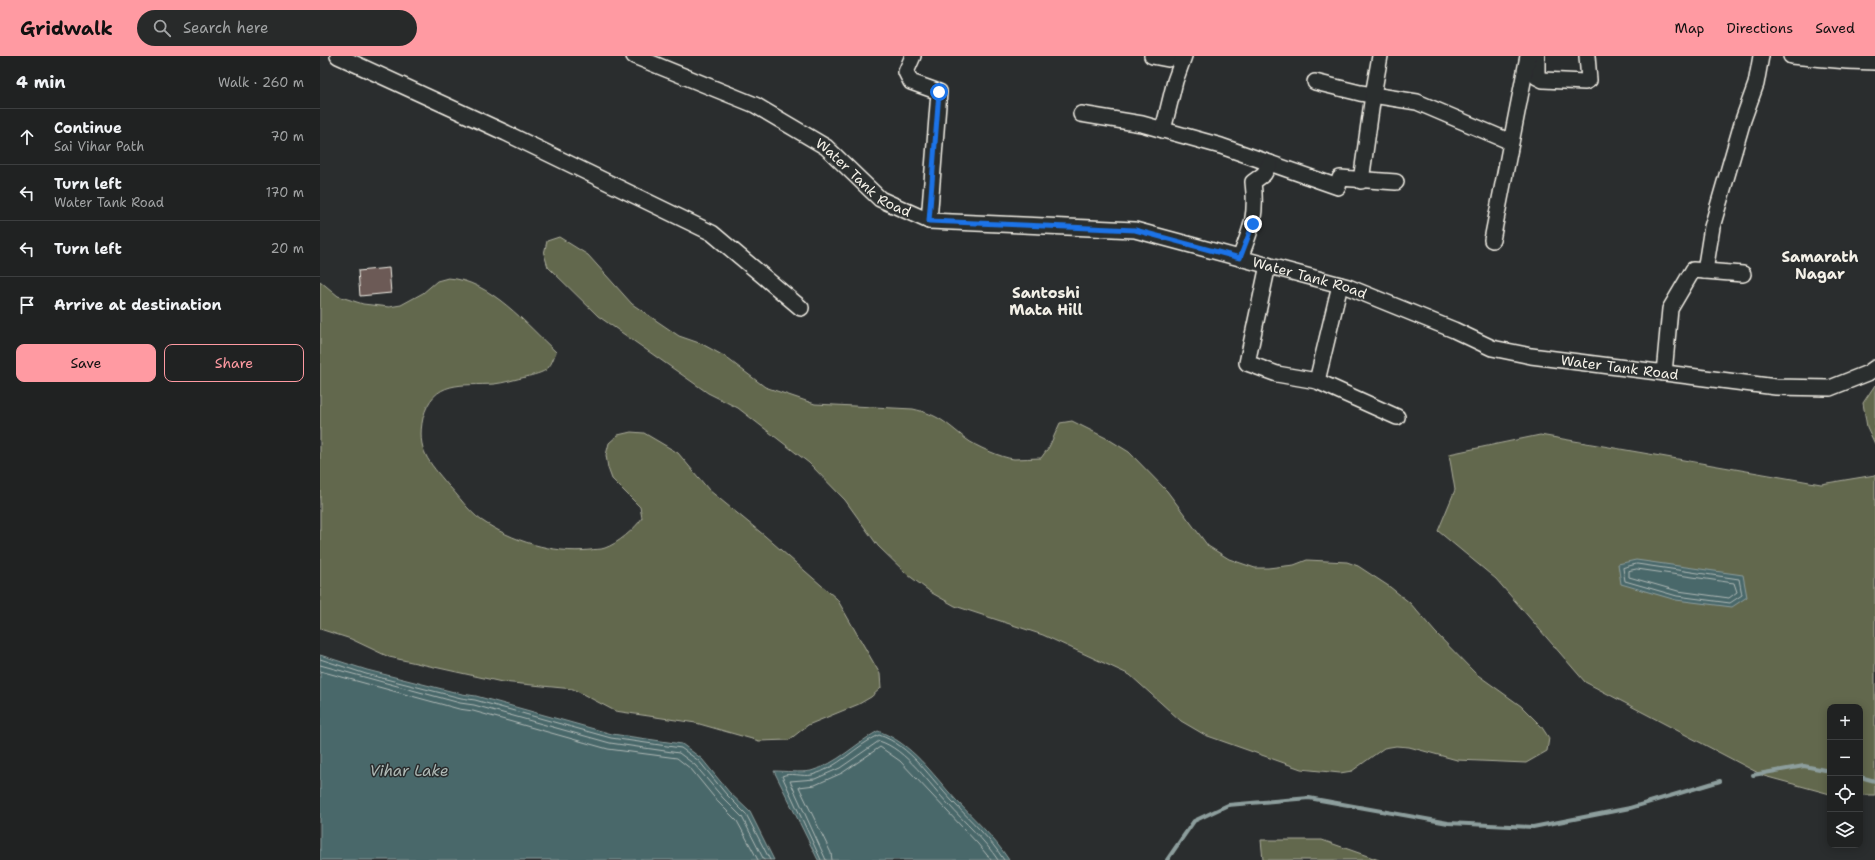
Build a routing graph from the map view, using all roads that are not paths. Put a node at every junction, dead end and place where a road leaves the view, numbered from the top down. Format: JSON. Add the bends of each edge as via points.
{"nodes":[{"id":1,"x":338,"y":56,"type":"edge"},
{"id":2,"x":634,"y":56,"type":"edge"},
{"id":3,"x":913,"y":56,"type":"edge"},
{"id":4,"x":1152,"y":56,"type":"edge"},
{"id":5,"x":1171,"y":56,"type":"edge"},
{"id":6,"x":1184,"y":56,"type":"edge"},
{"id":7,"x":1380,"y":56,"type":"edge"},
{"id":8,"x":1528,"y":56,"type":"edge"},
{"id":9,"x":1537,"y":56,"type":"edge"},
{"id":10,"x":1587,"y":56,"type":"edge"},
{"id":11,"x":1761,"y":56,"type":"edge"},
{"id":12,"x":1791,"y":56,"type":"edge"},
{"id":13,"x":1875,"y":62,"type":"edge"},
{"id":14,"x":1315,"y":82,"type":"dead end"},
{"id":15,"x":1373,"y":95,"type":"junction"},
{"id":16,"x":1081,"y":114,"type":"dead end"},
{"id":17,"x":1164,"y":130,"type":"junction"},
{"id":18,"x":1511,"y":142,"type":"junction"},
{"id":19,"x":1270,"y":163,"type":"junction"},
{"id":20,"x":1361,"y":180,"type":"junction"},
{"id":21,"x":1396,"y":182,"type":"dead end"},
{"id":22,"x":929,"y":221,"type":"junction"},
{"id":23,"x":1492,"y":240,"type":"dead end"},
{"id":24,"x":1240,"y":258,"type":"junction"},
{"id":25,"x":1268,"y":265,"type":"junction"},
{"id":26,"x":1705,"y":271,"type":"junction"},
{"id":27,"x":1743,"y":274,"type":"dead end"},
{"id":28,"x":1340,"y":285,"type":"junction"},
{"id":29,"x":802,"y":308,"type":"dead end"},
{"id":30,"x":1875,"y":368,"type":"edge"},
{"id":31,"x":1664,"y":373,"type":"junction"},
{"id":32,"x":1317,"y":381,"type":"junction"},
{"id":33,"x":1398,"y":418,"type":"dead end"}],
"edges":[{"from":1,"to":29,"type":"street","via":[[506,133],[712,233]]},
{"from":2,"to":22,"type":"street","name":"Water Tank Road","via":[[755,105],[826,147],[880,200]]},
{"from":3,"to":22,"type":"street","via":[[906,72],[911,82],[939,92]]},
{"from":4,"to":5,"type":"street","via":[[1168,59]]},
{"from":6,"to":17,"type":"street","via":[[1175,81]]},
{"from":7,"to":15,"type":"street"},
{"from":8,"to":18,"type":"street"},
{"from":9,"to":10,"type":"street","via":[[1537,77],[1543,80],[1585,82],[1589,80]]},
{"from":11,"to":26,"type":"street","via":[[1756,84],[1712,227]]},
{"from":12,"to":13,"type":"street"},
{"from":14,"to":15,"type":"street"},
{"from":15,"to":18,"type":"street","via":[[1417,102]]},
{"from":15,"to":20,"type":"street"},
{"from":16,"to":17,"type":"street"},
{"from":17,"to":19,"type":"street"},
{"from":18,"to":23,"type":"street"},
{"from":19,"to":20,"type":"street","via":[[1338,187],[1340,178]]},
{"from":19,"to":24,"type":"street","via":[[1264,174],[1253,182],[1256,204],[1253,224]]},
{"from":20,"to":21,"type":"street"},
{"from":22,"to":24,"type":"street","name":"Water Tank Road","via":[[1135,230]]},
{"from":24,"to":25,"type":"street","name":"Water Tank Road"},
{"from":25,"to":28,"type":"street","name":"Water Tank Road"},
{"from":25,"to":32,"type":"street","via":[[1247,363],[1278,374]]},
{"from":26,"to":27,"type":"street"},
{"from":26,"to":31,"type":"street","via":[[1693,270],[1670,309]]},
{"from":28,"to":31,"type":"street","name":"Water Tank Road","via":[[1454,330],[1492,348],[1531,356]]},
{"from":28,"to":32,"type":"street"},
{"from":30,"to":31,"type":"street","name":"Water Tank Road","via":[[1830,388],[1776,387]]},
{"from":32,"to":33,"type":"street"}]}
